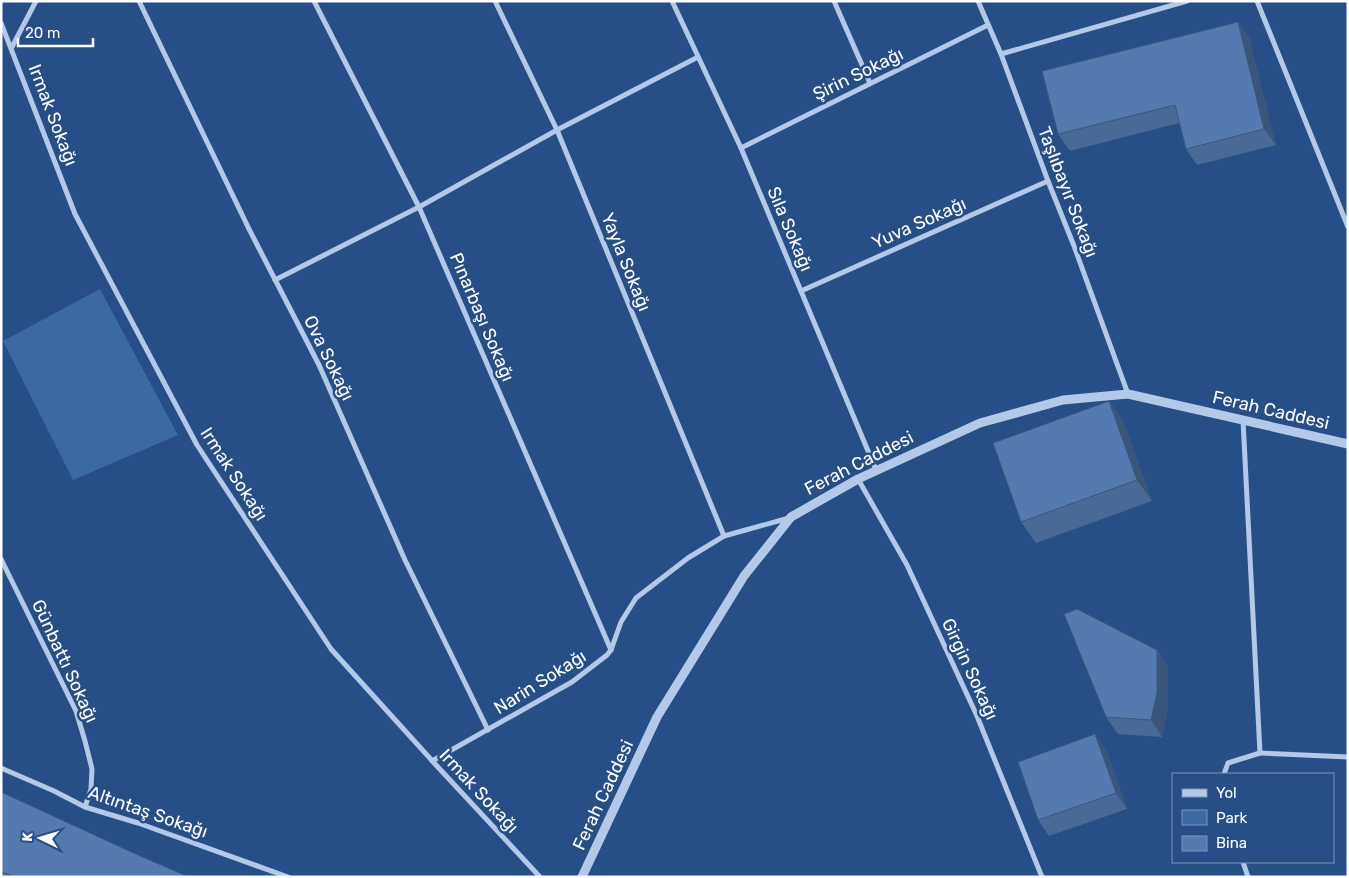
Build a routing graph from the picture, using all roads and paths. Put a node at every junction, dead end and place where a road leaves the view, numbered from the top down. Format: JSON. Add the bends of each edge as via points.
{"nodes":[{"id":1,"x":36,"y":1,"type":"edge"},
{"id":2,"x":139,"y":1,"type":"edge"},
{"id":3,"x":314,"y":1,"type":"edge"},
{"id":4,"x":495,"y":1,"type":"edge"},
{"id":5,"x":672,"y":1,"type":"edge"},
{"id":6,"x":834,"y":1,"type":"edge"},
{"id":7,"x":978,"y":1,"type":"edge"},
{"id":8,"x":1187,"y":1,"type":"edge"},
{"id":9,"x":1257,"y":1,"type":"edge"},
{"id":10,"x":1177,"y":2,"type":"edge"},
{"id":11,"x":1,"y":23,"type":"edge"},
{"id":12,"x":988,"y":25,"type":"junction"},
{"id":13,"x":12,"y":47,"type":"junction"},
{"id":14,"x":1001,"y":54,"type":"junction"},
{"id":15,"x":698,"y":57,"type":"junction"},
{"id":16,"x":870,"y":83,"type":"junction"},
{"id":17,"x":557,"y":130,"type":"junction"},
{"id":18,"x":741,"y":148,"type":"junction"},
{"id":19,"x":1048,"y":182,"type":"junction"},
{"id":20,"x":419,"y":207,"type":"junction"},
{"id":21,"x":1348,"y":227,"type":"edge"},
{"id":22,"x":275,"y":280,"type":"junction"},
{"id":23,"x":801,"y":291,"type":"junction"},
{"id":24,"x":1128,"y":394,"type":"junction"},
{"id":25,"x":1243,"y":420,"type":"junction"},
{"id":26,"x":1348,"y":444,"type":"edge"},
{"id":27,"x":876,"y":470,"type":"junction"},
{"id":28,"x":858,"y":479,"type":"junction"},
{"id":29,"x":792,"y":517,"type":"junction"},
{"id":30,"x":724,"y":536,"type":"junction"},
{"id":31,"x":1,"y":559,"type":"edge"},
{"id":32,"x":611,"y":650,"type":"junction"},
{"id":33,"x":488,"y":730,"type":"junction"},
{"id":34,"x":1260,"y":752,"type":"junction"},
{"id":35,"x":1348,"y":757,"type":"edge"},
{"id":36,"x":432,"y":761,"type":"junction"},
{"id":37,"x":1,"y":768,"type":"edge"},
{"id":38,"x":1224,"y":773,"type":"edge"},
{"id":39,"x":85,"y":807,"type":"junction"},
{"id":40,"x":1243,"y":863,"type":"edge"},
{"id":41,"x":288,"y":877,"type":"edge"},
{"id":42,"x":540,"y":877,"type":"edge"},
{"id":43,"x":582,"y":877,"type":"edge"},
{"id":44,"x":1042,"y":877,"type":"edge"},
{"id":45,"x":1248,"y":877,"type":"edge"}],
"edges":[{"from":1,"to":13,"type":"street"},
{"from":2,"to":22,"type":"street","name":"Ova Sokağı"},
{"from":3,"to":20,"type":"street","name":"Pınarbaşı Sokağı"},
{"from":4,"to":17,"type":"street","name":"Yayla Sokağı"},
{"from":5,"to":15,"type":"street","name":"Sıla Sokağı"},
{"from":6,"to":16,"type":"street"},
{"from":7,"to":12,"type":"street","name":"Taşlıbayır Sokağı"},
{"from":8,"to":10,"type":"street"},
{"from":9,"to":21,"type":"street"},
{"from":10,"to":14,"type":"street"},
{"from":11,"to":13,"type":"street","name":"Irmak Sokağı"},
{"from":12,"to":14,"type":"street","name":"Taşlıbayır Sokağı"},
{"from":12,"to":16,"type":"street","name":"Şirin Sokağı"},
{"from":13,"to":36,"type":"street","name":"Irmak Sokağı","via":[[75,214],[197,444],[331,649]]},
{"from":14,"to":19,"type":"street","name":"Taşlıbayır Sokağı"},
{"from":15,"to":17,"type":"street"},
{"from":15,"to":18,"type":"street","name":"Sıla Sokağı"},
{"from":16,"to":18,"type":"street","name":"Şirin Sokağı"},
{"from":17,"to":20,"type":"street"},
{"from":17,"to":30,"type":"street","name":"Yayla Sokağı"},
{"from":18,"to":23,"type":"street","name":"Sıla Sokağı"},
{"from":19,"to":23,"type":"street","name":"Yuva Sokağı"},
{"from":19,"to":24,"type":"street","name":"Taşlıbayır Sokağı"},
{"from":20,"to":22,"type":"street"},
{"from":20,"to":32,"type":"street","name":"Pınarbaşı Sokağı"},
{"from":22,"to":33,"type":"street","name":"Ova Sokağı","via":[[319,365],[405,560]]},
{"from":23,"to":27,"type":"street","name":"Sıla Sokağı"},
{"from":24,"to":25,"type":"street","name":"Ferah Caddesi"},
{"from":24,"to":27,"type":"street","name":"Ferah Caddesi","via":[[1063,400],[980,423]]},
{"from":25,"to":26,"type":"street","name":"Ferah Caddesi"},
{"from":25,"to":34,"type":"street"},
{"from":27,"to":28,"type":"street","name":"Ferah Caddesi"},
{"from":28,"to":29,"type":"street","name":"Ferah Caddesi"},
{"from":28,"to":44,"type":"street","name":"Girgin Sokağı","via":[[907,565],[969,698]]},
{"from":29,"to":30,"type":"street","name":"Narin Sokağı"},
{"from":29,"to":43,"type":"street","name":"Ferah Caddesi","via":[[744,576],[657,717]]},
{"from":30,"to":32,"type":"street","name":"Narin Sokağı","via":[[688,558],[636,598],[621,622]]},
{"from":31,"to":39,"type":"street","name":"Günbattı Sokağı","via":[[76,710],[92,769],[91,789]]},
{"from":32,"to":33,"type":"street","name":"Narin Sokağı","via":[[572,682]]},
{"from":33,"to":36,"type":"street","name":"Narin Sokağı"},
{"from":34,"to":35,"type":"street"},
{"from":34,"to":38,"type":"street","via":[[1228,763]]},
{"from":36,"to":42,"type":"street","name":"Irmak Sokağı"},
{"from":37,"to":39,"type":"street","name":"Altıntaş Sokağı"},
{"from":39,"to":41,"type":"street","name":"Altıntaş Sokağı"},
{"from":40,"to":45,"type":"street"}]}
